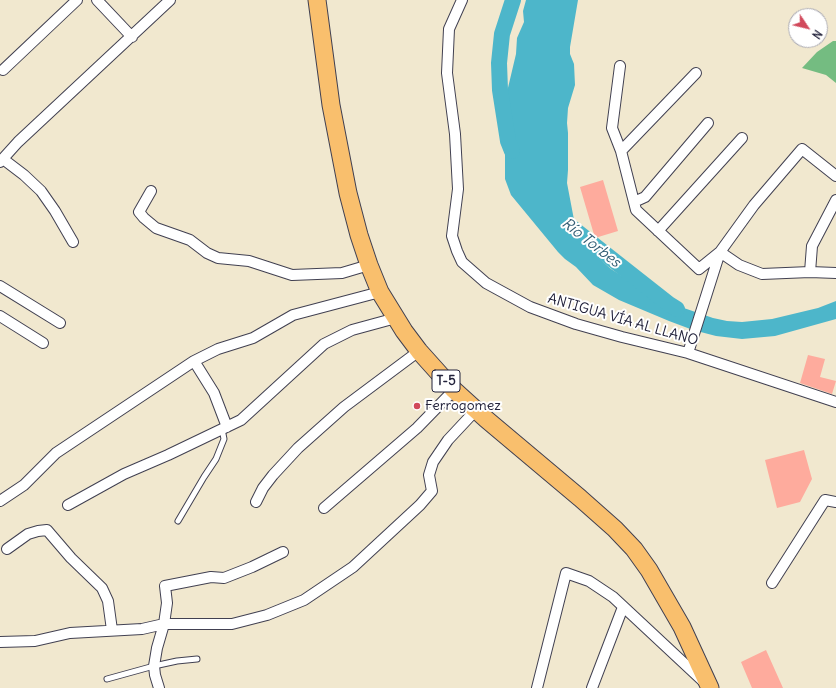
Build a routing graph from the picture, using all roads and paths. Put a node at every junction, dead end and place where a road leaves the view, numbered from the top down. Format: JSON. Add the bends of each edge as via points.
{"nodes":[{"id":1,"x":77,"y":0,"type":"edge"},
{"id":2,"x":97,"y":0,"type":"edge"},
{"id":3,"x":170,"y":0,"type":"edge"},
{"id":4,"x":317,"y":0,"type":"edge"},
{"id":5,"x":462,"y":0,"type":"edge"},
{"id":6,"x":132,"y":37,"type":"junction"},
{"id":7,"x":620,"y":66,"type":"dead end"},
{"id":8,"x":3,"y":70,"type":"dead end"},
{"id":9,"x":696,"y":72,"type":"dead end"},
{"id":10,"x":708,"y":123,"type":"dead end"},
{"id":11,"x":742,"y":138,"type":"dead end"},
{"id":12,"x":621,"y":150,"type":"junction"},
{"id":13,"x":2,"y":161,"type":"edge"},
{"id":14,"x":836,"y":176,"type":"edge"},
{"id":15,"x":151,"y":191,"type":"dead end"},
{"id":16,"x":836,"y":200,"type":"edge"},
{"id":17,"x":634,"y":202,"type":"junction"},
{"id":18,"x":658,"y":232,"type":"junction"},
{"id":19,"x":73,"y":242,"type":"dead end"},
{"id":20,"x":720,"y":252,"type":"junction"},
{"id":21,"x":369,"y":265,"type":"junction"},
{"id":22,"x":810,"y":272,"type":"junction"},
{"id":23,"x":836,"y":273,"type":"edge"},
{"id":24,"x":0,"y":286,"type":"edge"},
{"id":25,"x":380,"y":292,"type":"junction"},
{"id":26,"x":0,"y":316,"type":"edge"},
{"id":27,"x":396,"y":318,"type":"junction"},
{"id":28,"x":60,"y":323,"type":"dead end"},
{"id":29,"x":43,"y":343,"type":"dead end"},
{"id":30,"x":419,"y":351,"type":"junction"},
{"id":31,"x":688,"y":353,"type":"junction"},
{"id":32,"x":194,"y":361,"type":"junction"},
{"id":33,"x":454,"y":390,"type":"junction"},
{"id":34,"x":836,"y":402,"type":"edge"},
{"id":35,"x":476,"y":410,"type":"junction"},
{"id":36,"x":225,"y":428,"type":"junction"},
{"id":37,"x":0,"y":501,"type":"edge"},
{"id":38,"x":256,"y":502,"type":"dead end"},
{"id":39,"x":836,"y":502,"type":"edge"},
{"id":40,"x":68,"y":505,"type":"dead end"},
{"id":41,"x":324,"y":508,"type":"dead end"},
{"id":42,"x":178,"y":521,"type":"dead end"},
{"id":43,"x":7,"y":549,"type":"dead end"},
{"id":44,"x":283,"y":552,"type":"dead end"},
{"id":45,"x":772,"y":583,"type":"dead end"},
{"id":46,"x":623,"y":607,"type":"junction"},
{"id":47,"x":164,"y":624,"type":"junction"},
{"id":48,"x":112,"y":630,"type":"junction"},
{"id":49,"x":0,"y":642,"type":"edge"},
{"id":50,"x":197,"y":659,"type":"dead end"},
{"id":51,"x":154,"y":666,"type":"junction"},
{"id":52,"x":107,"y":679,"type":"dead end"},
{"id":53,"x":709,"y":687,"type":"edge"},
{"id":54,"x":159,"y":688,"type":"edge"},
{"id":55,"x":537,"y":688,"type":"edge"},
{"id":56,"x":592,"y":688,"type":"edge"}],
"edges":[{"from":1,"to":8,"type":"street"},
{"from":2,"to":6,"type":"street"},
{"from":3,"to":6,"type":"street"},
{"from":4,"to":21,"type":"highway","number":"T-5","via":[[331,105],[348,193]]},
{"from":5,"to":31,"type":"street","name":"ANTIGUA VÍA AL LLANO","via":[[449,29],[447,73],[455,134],[458,189],[452,236],[462,262],[486,283],[530,308],[576,324]]},
{"from":6,"to":13,"type":"street","via":[[18,142]]},
{"from":7,"to":12,"type":"street","via":[[612,128]]},
{"from":9,"to":12,"type":"street"},
{"from":10,"to":17,"type":"street","via":[[645,197]]},
{"from":11,"to":18,"type":"street"},
{"from":12,"to":17,"type":"street"},
{"from":13,"to":19,"type":"street","via":[[24,175],[41,191]]},
{"from":14,"to":20,"type":"street","via":[[802,149],[754,205]]},
{"from":15,"to":21,"type":"street","via":[[139,212],[144,218],[156,228],[190,240],[218,258],[249,261],[292,275],[342,273]]},
{"from":16,"to":22,"type":"street","via":[[812,246]]},
{"from":17,"to":18,"type":"street","via":[[636,210]]},
{"from":18,"to":20,"type":"street","via":[[699,269]]},
{"from":20,"to":22,"type":"street","via":[[739,265],[762,274]]},
{"from":20,"to":31,"type":"street"},
{"from":21,"to":25,"type":"highway","number":"T-5"},
{"from":22,"to":23,"type":"street"},
{"from":24,"to":28,"type":"street"},
{"from":25,"to":27,"type":"highway","number":"T-5"},
{"from":25,"to":32,"type":"street","via":[[293,315],[253,338],[218,349]]},
{"from":26,"to":29,"type":"street"},
{"from":27,"to":30,"type":"highway","number":"T-5"},
{"from":27,"to":36,"type":"street","via":[[352,330],[324,344],[252,411]]},
{"from":30,"to":33,"type":"highway","number":"T-5"},
{"from":30,"to":38,"type":"street","via":[[344,407],[298,448],[273,475]]},
{"from":31,"to":34,"type":"street","name":"ANTIGUA VÍA AL LLANO"},
{"from":32,"to":36,"type":"street","via":[[214,393]]},
{"from":32,"to":37,"type":"street","via":[[56,453],[24,484]]},
{"from":33,"to":35,"type":"highway","number":"T-5"},
{"from":33,"to":41,"type":"street","via":[[417,428]]},
{"from":35,"to":47,"type":"street","via":[[448,440],[434,462],[429,476],[432,491],[353,567],[298,602],[267,615],[232,624]]},
{"from":35,"to":53,"type":"highway","number":"T-5","via":[[580,498],[634,548],[682,627]]},
{"from":36,"to":40,"type":"street","via":[[124,474]]},
{"from":36,"to":42,"type":"lane","via":[[224,439],[216,459]]},
{"from":39,"to":45,"type":"street","via":[[825,500]]},
{"from":43,"to":48,"type":"street","via":[[28,534],[47,530],[102,588],[108,601]]},
{"from":44,"to":47,"type":"street","via":[[224,578],[210,577],[165,586],[167,603]]},
{"from":46,"to":53,"type":"street"},
{"from":46,"to":55,"type":"street","via":[[613,596],[589,581],[566,573]]},
{"from":46,"to":56,"type":"street"},
{"from":47,"to":48,"type":"street","via":[[142,629]]},
{"from":47,"to":51,"type":"street"},
{"from":48,"to":49,"type":"street","via":[[70,633],[35,641]]},
{"from":50,"to":51,"type":"lane"},
{"from":51,"to":52,"type":"lane"},
{"from":51,"to":54,"type":"street"}]}
